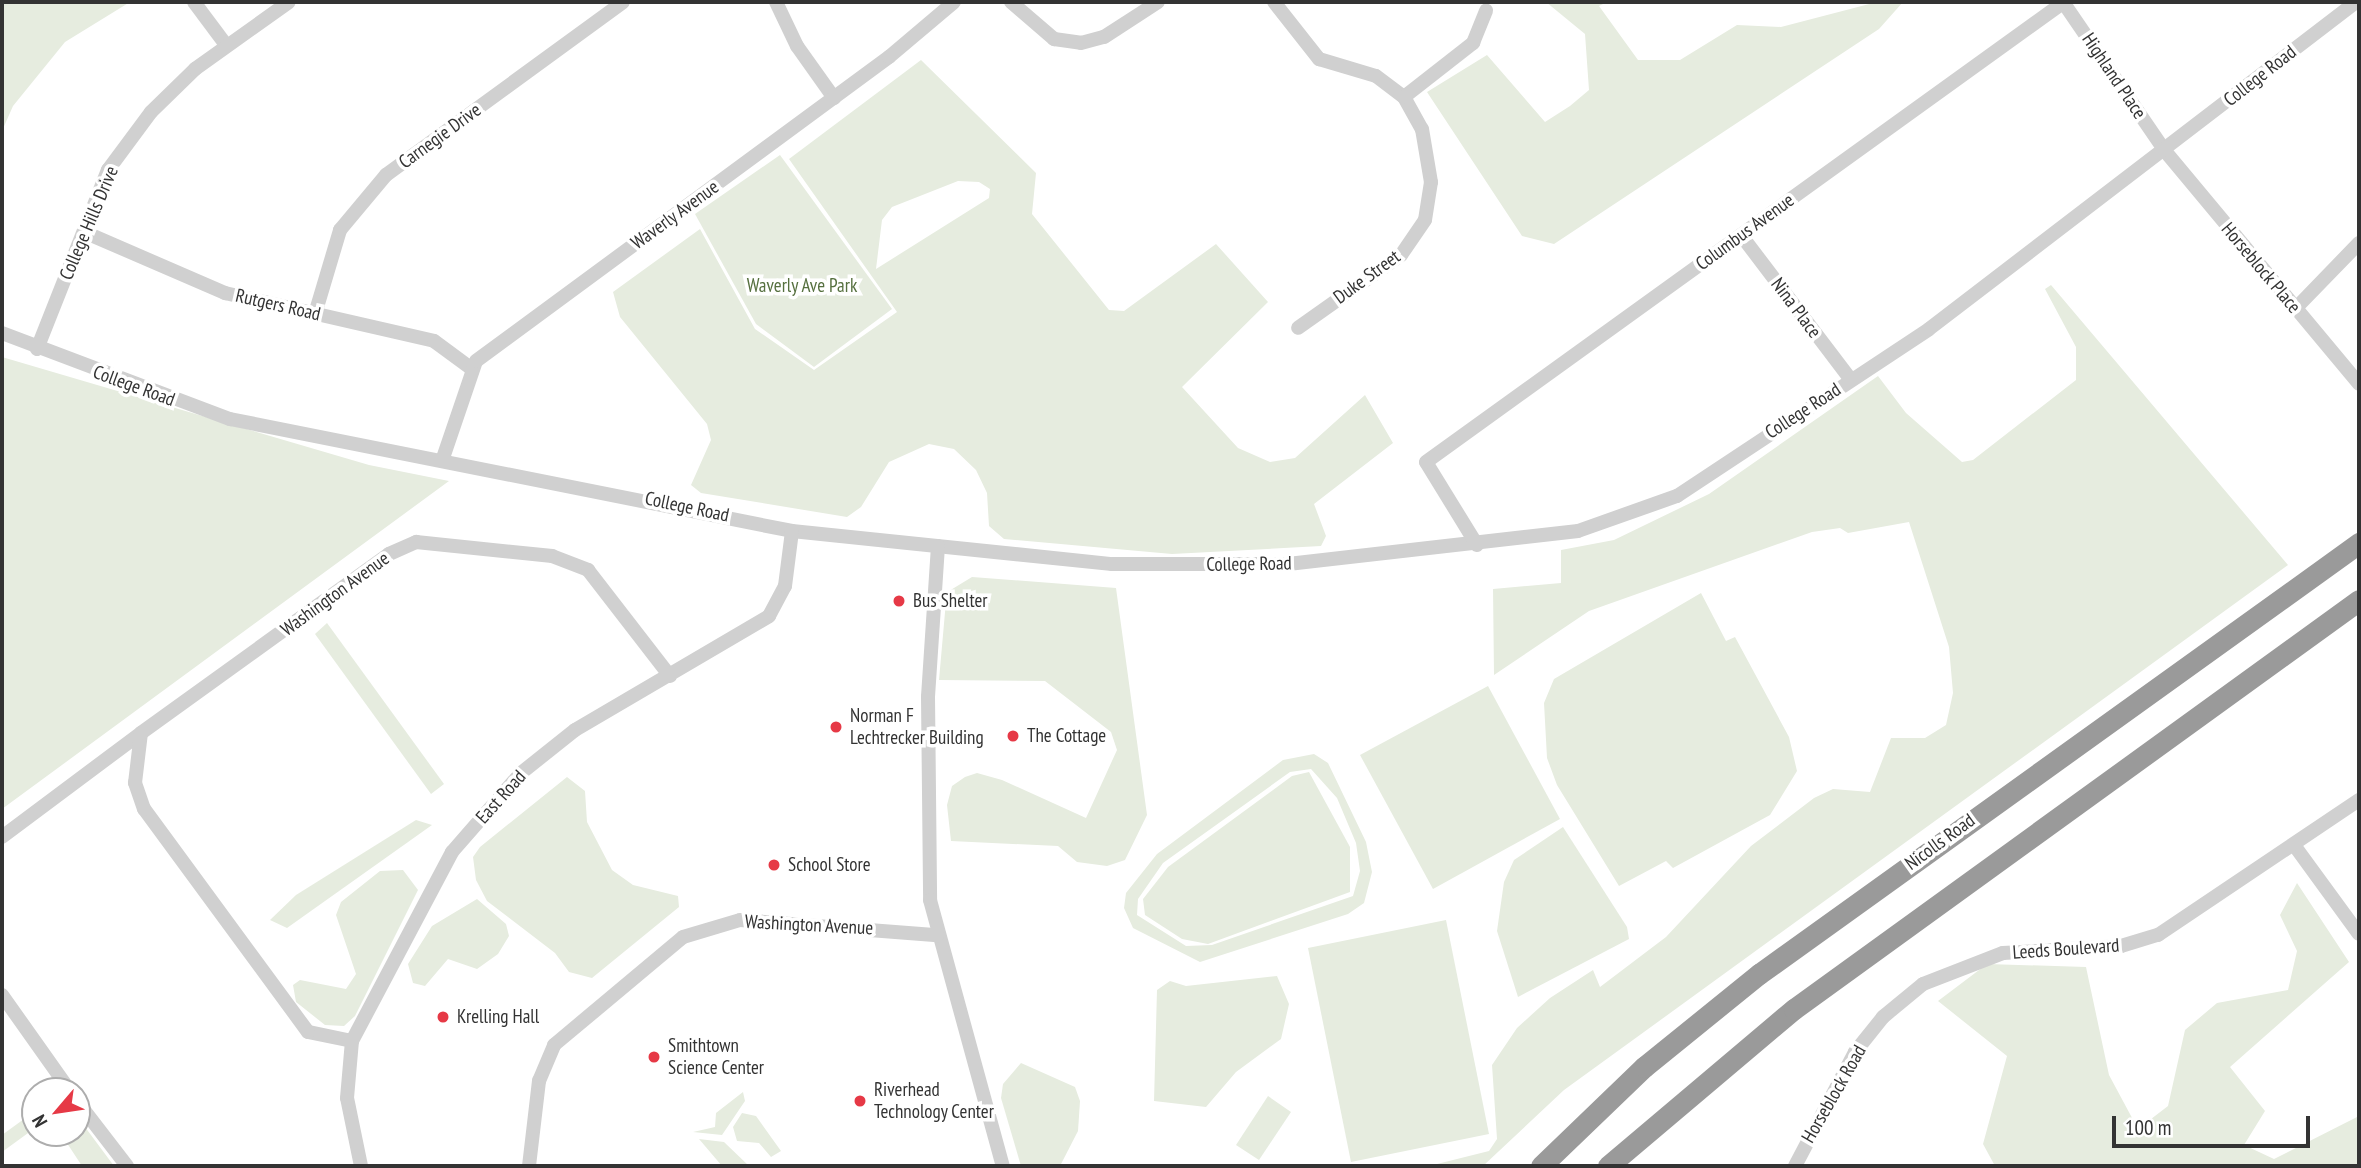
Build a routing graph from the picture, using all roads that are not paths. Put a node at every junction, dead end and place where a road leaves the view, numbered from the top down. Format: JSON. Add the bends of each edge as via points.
{"nodes":[{"id":1,"x":194,"y":2,"type":"edge"},
{"id":2,"x":289,"y":2,"type":"edge"},
{"id":3,"x":623,"y":2,"type":"edge"},
{"id":4,"x":776,"y":2,"type":"edge"},
{"id":5,"x":954,"y":2,"type":"edge"},
{"id":6,"x":1011,"y":2,"type":"edge"},
{"id":7,"x":1158,"y":2,"type":"edge"},
{"id":8,"x":1274,"y":2,"type":"edge"},
{"id":9,"x":2064,"y":2,"type":"edge"},
{"id":10,"x":2356,"y":2,"type":"edge"},
{"id":11,"x":1486,"y":11,"type":"dead end"},
{"id":12,"x":226,"y":45,"type":"junction"},
{"id":13,"x":1404,"y":97,"type":"junction"},
{"id":14,"x":834,"y":98,"type":"junction"},
{"id":15,"x":2165,"y":151,"type":"junction"},
{"id":16,"x":84,"y":232,"type":"junction"},
{"id":17,"x":1741,"y":235,"type":"junction"},
{"id":18,"x":2359,"y":243,"type":"edge"},
{"id":19,"x":2295,"y":309,"type":"junction"},
{"id":20,"x":315,"y":314,"type":"junction"},
{"id":21,"x":1298,"y":328,"type":"dead end"},
{"id":22,"x":2,"y":333,"type":"edge"},
{"id":23,"x":37,"y":349,"type":"junction"},
{"id":24,"x":472,"y":369,"type":"junction"},
{"id":25,"x":1851,"y":380,"type":"junction"},
{"id":26,"x":2359,"y":384,"type":"edge"},
{"id":27,"x":443,"y":458,"type":"junction"},
{"id":28,"x":2359,"y":530,"type":"edge"},
{"id":29,"x":792,"y":531,"type":"junction"},
{"id":30,"x":2359,"y":543,"type":"edge"},
{"id":31,"x":1477,"y":545,"type":"junction"},
{"id":32,"x":938,"y":546,"type":"junction"},
{"id":33,"x":2359,"y":600,"type":"edge"},
{"id":34,"x":2229,"y":632,"type":"junction"},
{"id":35,"x":670,"y":676,"type":"junction"},
{"id":36,"x":141,"y":733,"type":"junction"},
{"id":37,"x":2359,"y":800,"type":"edge"},
{"id":38,"x":2,"y":837,"type":"edge"},
{"id":39,"x":2294,"y":845,"type":"junction"},
{"id":40,"x":2359,"y":934,"type":"edge"},
{"id":41,"x":937,"y":935,"type":"junction"},
{"id":42,"x":2,"y":995,"type":"edge"},
{"id":43,"x":1907,"y":995,"type":"joint"},
{"id":44,"x":352,"y":1041,"type":"junction"},
{"id":45,"x":60,"y":1077,"type":"edge"},
{"id":46,"x":91,"y":1119,"type":"edge"},
{"id":47,"x":127,"y":1166,"type":"edge"},
{"id":48,"x":361,"y":1166,"type":"edge"},
{"id":49,"x":529,"y":1166,"type":"edge"},
{"id":50,"x":1003,"y":1166,"type":"edge"},
{"id":51,"x":1541,"y":1166,"type":"edge"},
{"id":52,"x":1608,"y":1166,"type":"edge"},
{"id":53,"x":1795,"y":1166,"type":"edge"}],
"edges":[{"from":1,"to":12,"type":"street"},
{"from":2,"to":12,"type":"street","name":"College Hills Drive"},
{"from":3,"to":20,"type":"street","name":"Carnegie Drive","via":[[386,175],[340,230]]},
{"from":4,"to":14,"type":"street","via":[[797,46]]},
{"from":5,"to":14,"type":"street","name":"Waverly Avenue"},
{"from":6,"to":7,"type":"street","via":[[1054,39],[1081,43],[1104,37]]},
{"from":8,"to":13,"type":"street","via":[[1319,59],[1376,76]]},
{"from":9,"to":15,"type":"street","name":"Highland Place"},
{"from":9,"to":17,"type":"street","name":"Columbus Avenue"},
{"from":10,"to":15,"type":"street","name":"College Road"},
{"from":11,"to":13,"type":"street","via":[[1473,43]]},
{"from":12,"to":16,"type":"street","name":"College Hills Drive","via":[[151,112],[108,170]]},
{"from":13,"to":21,"type":"street","name":"Duke Street","via":[[1426,143],[1431,197],[1426,220],[1401,255]]},
{"from":14,"to":24,"type":"street","name":"Waverly Avenue"},
{"from":15,"to":19,"type":"street","name":"Horseblock Place"},
{"from":15,"to":25,"type":"street","name":"College Road"},
{"from":16,"to":20,"type":"street","name":"Rutgers Road","via":[[225,293]]},
{"from":16,"to":23,"type":"street","name":"College Hills Drive"},
{"from":17,"to":25,"type":"street","name":"Nina Place"},
{"from":17,"to":31,"type":"street","name":"Columbus Avenue","via":[[1426,462]]},
{"from":18,"to":19,"type":"street"},
{"from":19,"to":26,"type":"street","name":"Horseblock Place"},
{"from":20,"to":24,"type":"street","name":"Rutgers Road","via":[[434,341]]},
{"from":22,"to":23,"type":"street","name":"College Road"},
{"from":23,"to":27,"type":"street","name":"College Road","via":[[230,419]]},
{"from":24,"to":27,"type":"street"},
{"from":25,"to":31,"type":"street","name":"College Road","via":[[1677,496],[1634,515],[1578,531]]},
{"from":27,"to":29,"type":"street","name":"College Road"},
{"from":28,"to":34,"type":"highway"},
{"from":29,"to":32,"type":"street","name":"College Road"},
{"from":29,"to":35,"type":"street","name":"East Road","via":[[785,586],[769,616]]},
{"from":30,"to":34,"type":"highway","name":"Nicolls Road"},
{"from":31,"to":32,"type":"street","name":"College Road","via":[[1288,564],[1112,564]]},
{"from":32,"to":41,"type":"street","via":[[928,697],[929,870]]},
{"from":33,"to":52,"type":"highway","via":[[1794,1009]]},
{"from":34,"to":51,"type":"highway","name":"Nicolls Road","via":[[1740,988],[1644,1067]]},
{"from":35,"to":36,"type":"street","name":"Washington Avenue","via":[[602,580],[588,570],[552,556],[416,542],[389,554]]},
{"from":35,"to":44,"type":"street","name":"East Road","via":[[575,730],[521,773],[458,845]]},
{"from":36,"to":38,"type":"street","name":"Washington Avenue"},
{"from":36,"to":44,"type":"street","via":[[135,783],[144,809],[308,1032]]},
{"from":37,"to":39,"type":"street","name":"Leeds Boulevard"},
{"from":39,"to":40,"type":"street"},
{"from":39,"to":43,"type":"street","name":"Leeds Boulevard","via":[[2158,935],[2121,946],[2003,953],[1952,970]]},
{"from":41,"to":49,"type":"street","name":"Washington Avenue","via":[[740,920],[683,937],[554,1045],[539,1081]]},
{"from":41,"to":50,"type":"street"},
{"from":42,"to":45,"type":"street"},
{"from":43,"to":53,"type":"street","name":"Horseblock Road","via":[[1868,1034],[1839,1076]]},
{"from":44,"to":48,"type":"street","name":"East Road","via":[[347,1098]]},
{"from":46,"to":47,"type":"street"}]}
